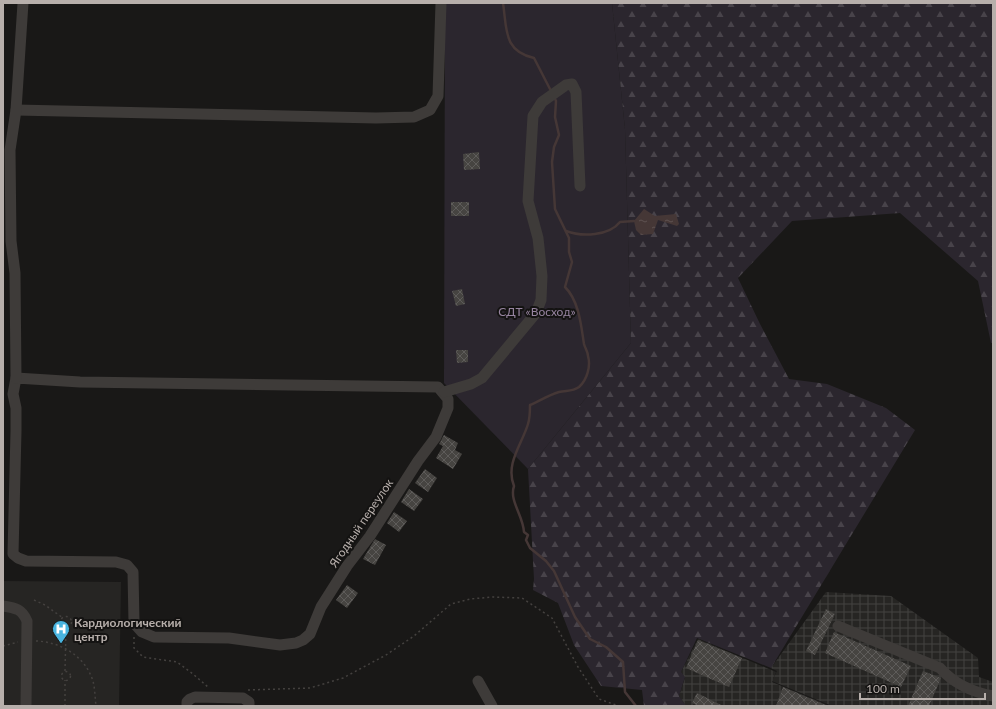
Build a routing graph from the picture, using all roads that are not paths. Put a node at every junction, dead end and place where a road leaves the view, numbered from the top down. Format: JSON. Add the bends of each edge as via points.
{"nodes":[{"id":1,"x":23,"y":3,"type":"edge"},
{"id":2,"x":442,"y":3,"type":"edge"},
{"id":3,"x":16,"y":110,"type":"junction"},
{"id":4,"x":580,"y":186,"type":"dead end"},
{"id":5,"x":16,"y":378,"type":"junction"},
{"id":6,"x":444,"y":392,"type":"junction"},
{"id":7,"x":8,"y":394,"type":"edge"},
{"id":8,"x":3,"y":606,"type":"edge"},
{"id":9,"x":838,"y":626,"type":"dead end"},
{"id":10,"x":478,"y":681,"type":"dead end"},
{"id":11,"x":993,"y":696,"type":"edge"},
{"id":12,"x":187,"y":704,"type":"edge"},
{"id":13,"x":26,"y":706,"type":"edge"},
{"id":14,"x":249,"y":706,"type":"edge"},
{"id":15,"x":492,"y":706,"type":"edge"}],
"edges":[{"from":1,"to":3,"type":"street"},
{"from":2,"to":3,"type":"street","via":[[438,96],[430,110],[414,117]]},
{"from":3,"to":5,"type":"street","via":[[10,150],[10,190],[11,241],[15,273]]},
{"from":4,"to":6,"type":"street","via":[[576,92],[572,84],[566,85],[542,102],[533,116],[528,201],[538,238],[542,276],[541,300],[536,313],[482,378]]},
{"from":5,"to":6,"type":"street","via":[[80,382],[438,387]]},
{"from":5,"to":7,"type":"street"},
{"from":6,"to":7,"type":"street","name":"Ягодный переулок","via":[[448,399],[448,408],[436,437],[347,566],[321,607],[310,634],[296,643],[280,645],[229,638],[154,637],[142,632],[134,623],[133,572],[127,565],[116,562],[26,560],[13,554],[16,408]]},
{"from":8,"to":13,"type":"street","via":[[18,608],[27,621]]},
{"from":9,"to":11,"type":"street","via":[[940,668],[949,678],[976,692]]},
{"from":10,"to":15,"type":"street"},
{"from":12,"to":14,"type":"street","via":[[190,699],[195,698],[243,698],[249,702]]}]}
